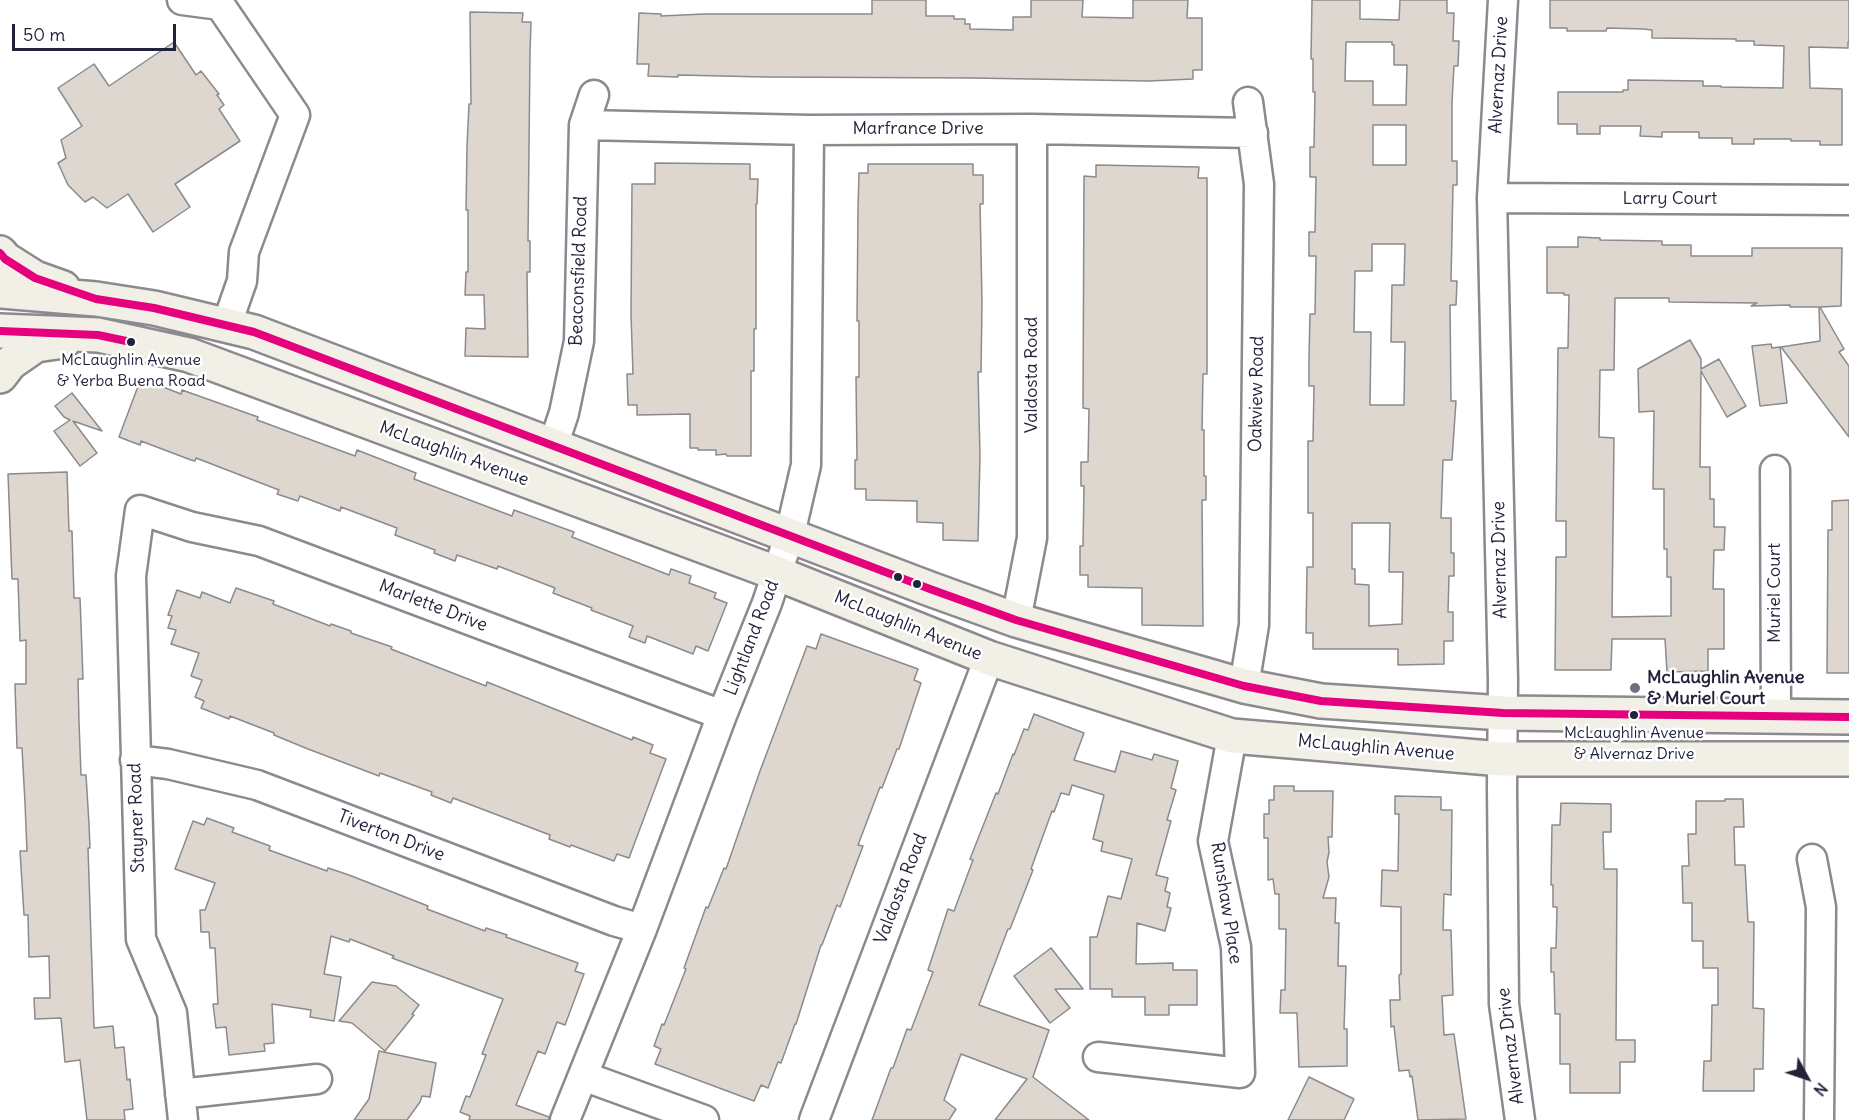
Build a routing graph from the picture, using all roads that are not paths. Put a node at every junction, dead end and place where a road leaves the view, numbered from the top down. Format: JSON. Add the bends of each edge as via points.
{"nodes":[{"id":1,"x":182,"y":0,"type":"edge"},
{"id":2,"x":1503,"y":0,"type":"edge"},
{"id":3,"x":594,"y":95,"type":"dead end"},
{"id":4,"x":1248,"y":102,"type":"dead end"},
{"id":5,"x":584,"y":125,"type":"junction"},
{"id":6,"x":1032,"y":129,"type":"junction"},
{"id":7,"x":809,"y":130,"type":"junction"},
{"id":8,"x":1253,"y":133,"type":"junction"},
{"id":9,"x":1492,"y":198,"type":"junction"},
{"id":10,"x":1849,"y":200,"type":"edge"},
{"id":11,"x":0,"y":253,"type":"edge"},
{"id":12,"x":0,"y":291,"type":"edge"},
{"id":13,"x":96,"y":299,"type":"junction"},
{"id":14,"x":226,"y":324,"type":"junction"},
{"id":15,"x":0,"y":331,"type":"edge"},
{"id":16,"x":98,"y":335,"type":"junction"},
{"id":17,"x":0,"y":376,"type":"edge"},
{"id":18,"x":553,"y":446,"type":"junction"},
{"id":19,"x":1775,"y":470,"type":"dead end"},
{"id":20,"x":140,"y":510,"type":"joint"},
{"id":21,"x":790,"y":534,"type":"junction"},
{"id":22,"x":776,"y":573,"type":"junction"},
{"id":23,"x":1016,"y":620,"type":"junction"},
{"id":24,"x":989,"y":658,"type":"junction"},
{"id":25,"x":1244,"y":686,"type":"junction"},
{"id":26,"x":1503,"y":713,"type":"junction"},
{"id":27,"x":722,"y":715,"type":"junction"},
{"id":28,"x":1776,"y":717,"type":"junction"},
{"id":29,"x":1849,"y":717,"type":"edge"},
{"id":30,"x":1232,"y":736,"type":"junction"},
{"id":31,"x":1502,"y":759,"type":"junction"},
{"id":32,"x":1849,"y":759,"type":"edge"},
{"id":33,"x":135,"y":760,"type":"junction"},
{"id":34,"x":1812,"y":859,"type":"dead end"},
{"id":35,"x":642,"y":929,"type":"junction"},
{"id":36,"x":1098,"y":1057,"type":"dead end"},
{"id":37,"x":583,"y":1076,"type":"junction"},
{"id":38,"x":317,"y":1079,"type":"dead end"},
{"id":39,"x":181,"y":1107,"type":"edge"},
{"id":40,"x":565,"y":1120,"type":"edge"},
{"id":41,"x":704,"y":1120,"type":"edge"},
{"id":42,"x":814,"y":1120,"type":"edge"},
{"id":43,"x":1520,"y":1120,"type":"edge"},
{"id":44,"x":1819,"y":1120,"type":"edge"}],
"edges":[{"from":1,"to":14,"type":"street","via":[[220,5],[295,115],[244,252],[242,280]]},
{"from":2,"to":9,"type":"street","name":"Alvernaz Drive"},
{"from":3,"to":5,"type":"street","name":"Beaconsfield Road"},
{"from":4,"to":8,"type":"street","name":"Oakview Road"},
{"from":5,"to":7,"type":"street","name":"Marfrance Drive"},
{"from":5,"to":18,"type":"street","name":"Beaconsfield Road","via":[[579,341]]},
{"from":6,"to":7,"type":"street","name":"Marfrance Drive"},
{"from":6,"to":8,"type":"street","name":"Marfrance Drive"},
{"from":6,"to":23,"type":"street","name":"Valdosta Road","via":[[1032,538]]},
{"from":7,"to":21,"type":"street","name":"Lightland Road","via":[[806,465]]},
{"from":8,"to":25,"type":"street","name":"Oakview Road","via":[[1259,184],[1254,626]]},
{"from":9,"to":10,"type":"street","name":"Larry Court"},
{"from":9,"to":26,"type":"street","name":"Alvernaz Drive"},
{"from":11,"to":13,"type":"main road","via":[[35,278]]},
{"from":12,"to":13,"type":"main road"},
{"from":13,"to":14,"type":"main road"},
{"from":14,"to":18,"type":"main road"},
{"from":15,"to":16,"type":"main road","name":"McLaughlin Avenue"},
{"from":16,"to":17,"type":"main road","via":[[36,345],[10,363]]},
{"from":16,"to":22,"type":"main road","name":"McLaughlin Avenue","via":[[189,355]]},
{"from":18,"to":21,"type":"main road"},
{"from":19,"to":28,"type":"street","name":"Muriel Court"},
{"from":20,"to":27,"type":"street","name":"Marlette Drive","via":[[192,527],[260,541]]},
{"from":20,"to":33,"type":"street","name":"Stayner Road","via":[[131,576]]},
{"from":21,"to":22,"type":"street","name":"Lightland Road"},
{"from":21,"to":23,"type":"main road"},
{"from":22,"to":24,"type":"main road","name":"McLaughlin Avenue"},
{"from":22,"to":27,"type":"street","name":"Lightland Road"},
{"from":23,"to":25,"type":"main road"},
{"from":24,"to":30,"type":"main road","name":"McLaughlin Avenue"},
{"from":24,"to":42,"type":"street","name":"Valdosta Road"},
{"from":25,"to":26,"type":"main road","via":[[1321,701]]},
{"from":26,"to":28,"type":"main road"},
{"from":26,"to":31,"type":"street","name":"Alvernaz Drive"},
{"from":27,"to":35,"type":"street","name":"Lightland Road"},
{"from":28,"to":29,"type":"main road"},
{"from":30,"to":31,"type":"main road","name":"McLaughlin Avenue"},
{"from":30,"to":36,"type":"street","name":"Runshaw Place","via":[[1213,842],[1236,947],[1240,1072]]},
{"from":31,"to":32,"type":"main road","name":"McLaughlin Avenue"},
{"from":31,"to":43,"type":"street","name":"Alvernaz Drive","via":[[1504,1004]]},
{"from":33,"to":35,"type":"street","name":"Tiverton Drive","via":[[257,785]]},
{"from":33,"to":39,"type":"street","name":"Stayner Road","via":[[141,939],[172,1013]]},
{"from":34,"to":44,"type":"street","via":[[1821,907]]},
{"from":35,"to":37,"type":"street","name":"Lightland Road"},
{"from":37,"to":40,"type":"street","name":"Lightland Road"},
{"from":37,"to":41,"type":"street"},
{"from":38,"to":39,"type":"street"}]}
